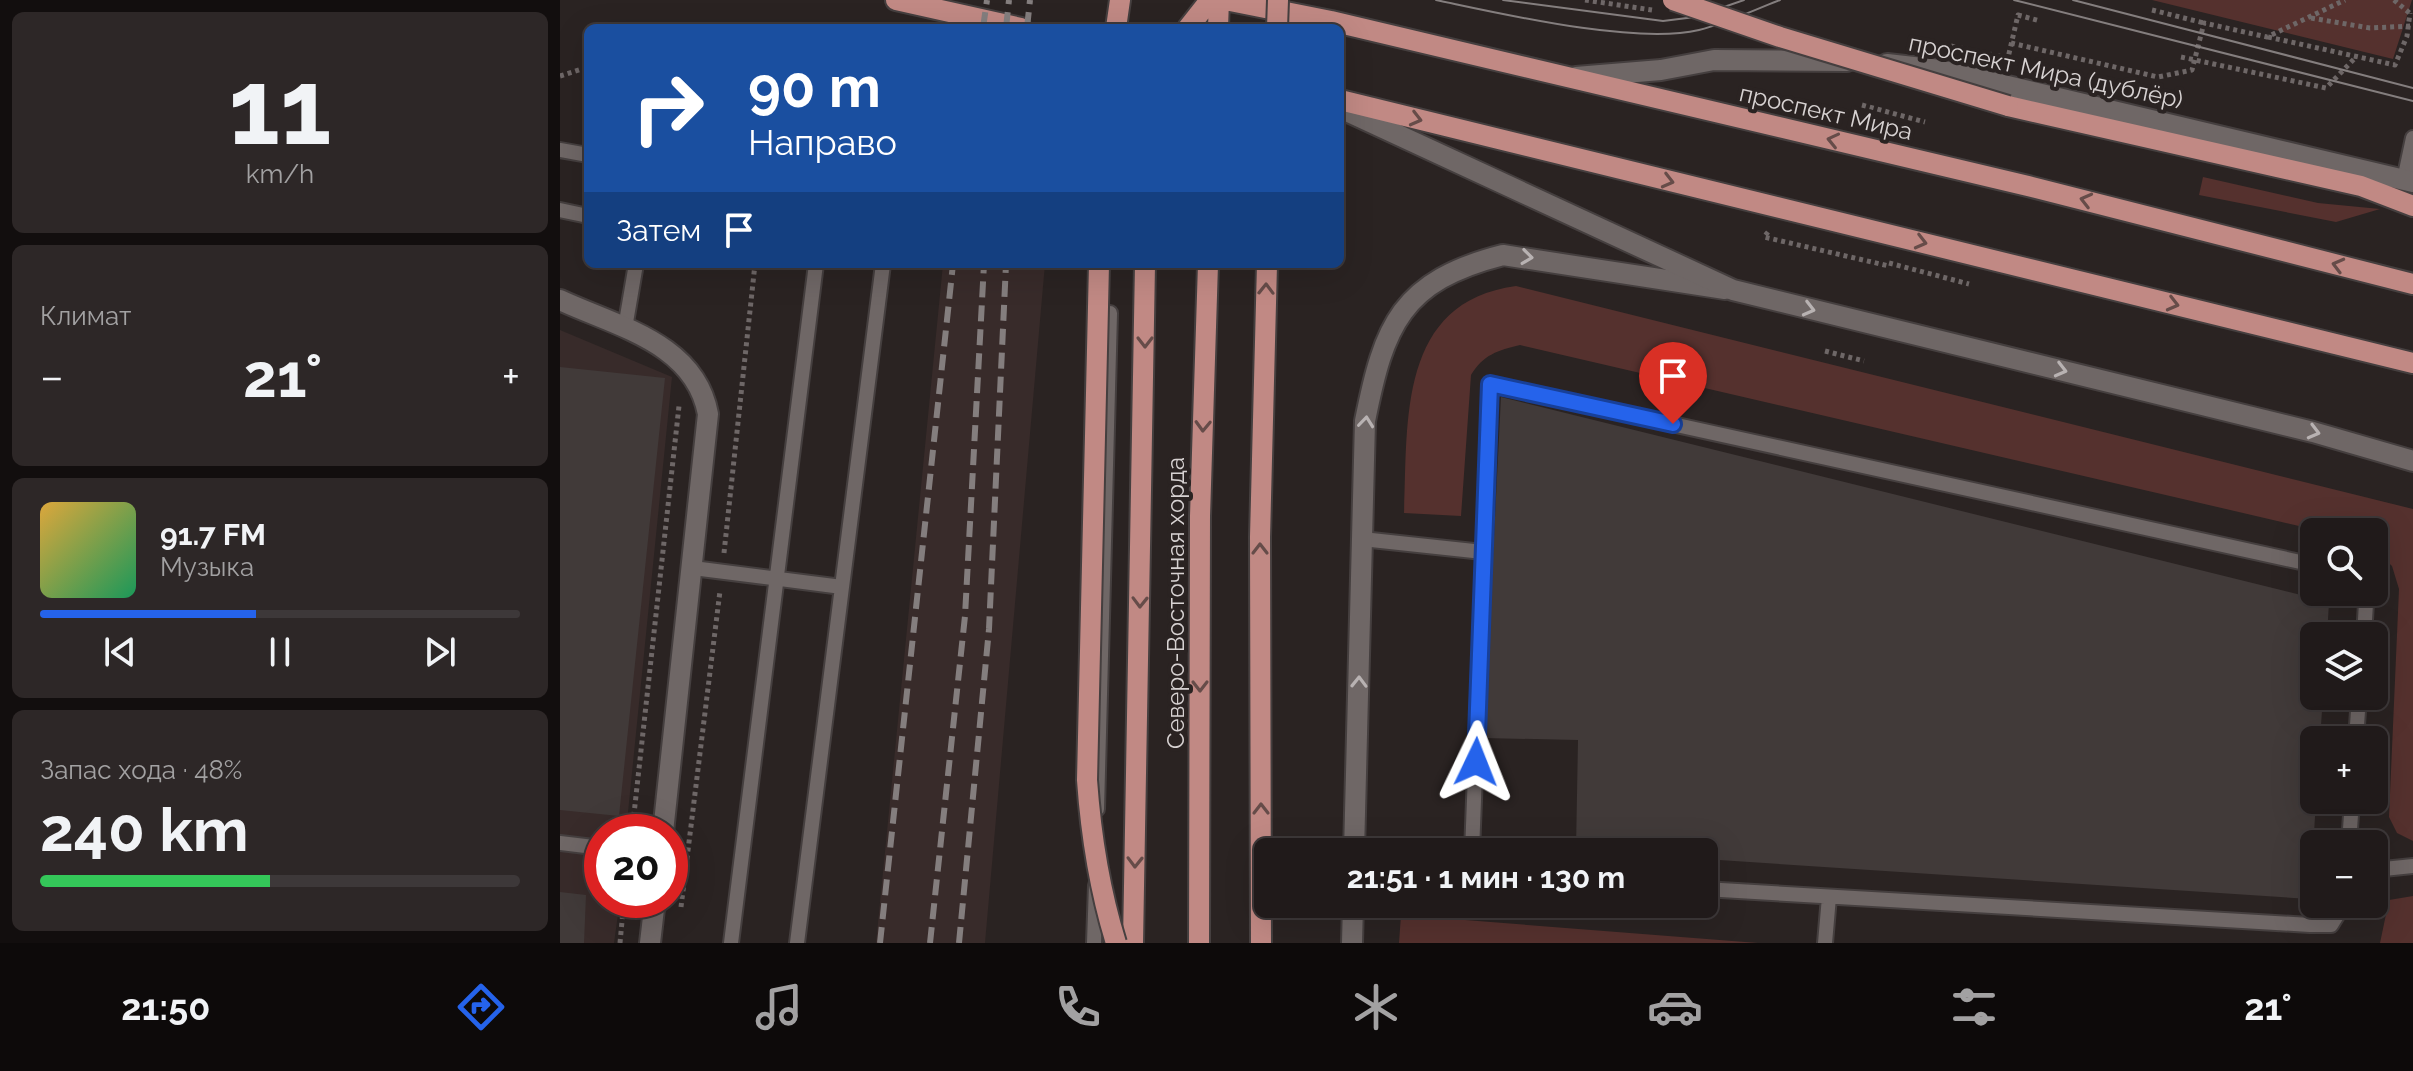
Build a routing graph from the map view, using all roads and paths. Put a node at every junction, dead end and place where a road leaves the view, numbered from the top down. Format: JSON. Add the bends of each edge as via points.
{"nodes":[{"id":1,"x":896,"y":0,"type":"edge"},
{"id":2,"x":1120,"y":0,"type":"edge"},
{"id":3,"x":1210,"y":0,"type":"edge"},
{"id":4,"x":1222,"y":0,"type":"edge"},
{"id":5,"x":1278,"y":0,"type":"edge"},
{"id":6,"x":1585,"y":0,"type":"edge"},
{"id":7,"x":2345,"y":0,"type":"edge"},
{"id":8,"x":2394,"y":0,"type":"edge"},
{"id":9,"x":1668,"y":4,"type":"edge"},
{"id":10,"x":2152,"y":10,"type":"dead end"},
{"id":11,"x":2412,"y":14,"type":"edge"},
{"id":12,"x":2309,"y":17,"type":"junction"},
{"id":13,"x":2040,"y":21,"type":"dead end"},
{"id":14,"x":2204,"y":23,"type":"junction"},
{"id":15,"x":1003,"y":24,"type":"edge"},
{"id":16,"x":1117,"y":24,"type":"edge"},
{"id":17,"x":1191,"y":24,"type":"edge"},
{"id":18,"x":1219,"y":24,"type":"edge"},
{"id":19,"x":1277,"y":24,"type":"edge"},
{"id":20,"x":1330,"y":24,"type":"edge"},
{"id":21,"x":2412,"y":26,"type":"edge"},
{"id":22,"x":1344,"y":27,"type":"edge"},
{"id":23,"x":2267,"y":37,"type":"junction"},
{"id":24,"x":2011,"y":43,"type":"junction"},
{"id":25,"x":2181,"y":57,"type":"dead end"},
{"id":26,"x":2356,"y":57,"type":"junction"},
{"id":27,"x":2195,"y":60,"type":"junction"},
{"id":28,"x":2006,"y":67,"type":"dead end"},
{"id":29,"x":584,"y":68,"type":"edge"},
{"id":30,"x":560,"y":76,"type":"edge"},
{"id":31,"x":1568,"y":77,"type":"junction"},
{"id":32,"x":1344,"y":101,"type":"edge"},
{"id":33,"x":1862,"y":105,"type":"dead end"},
{"id":34,"x":1344,"y":110,"type":"edge"},
{"id":35,"x":1925,"y":122,"type":"dead end"},
{"id":36,"x":2413,"y":138,"type":"edge"},
{"id":37,"x":560,"y":150,"type":"edge"},
{"id":38,"x":584,"y":154,"type":"edge"},
{"id":39,"x":2410,"y":185,"type":"edge"},
{"id":40,"x":2361,"y":186,"type":"junction"},
{"id":41,"x":2413,"y":206,"type":"edge"},
{"id":42,"x":560,"y":210,"type":"edge"},
{"id":43,"x":584,"y":215,"type":"edge"},
{"id":44,"x":1889,"y":263,"type":"junction"},
{"id":45,"x":635,"y":268,"type":"edge"},
{"id":46,"x":755,"y":268,"type":"edge"},
{"id":47,"x":816,"y":268,"type":"edge"},
{"id":48,"x":882,"y":268,"type":"edge"},
{"id":49,"x":1099,"y":268,"type":"edge"},
{"id":50,"x":1145,"y":268,"type":"edge"},
{"id":51,"x":1208,"y":268,"type":"edge"},
{"id":52,"x":1267,"y":268,"type":"edge"},
{"id":53,"x":1969,"y":284,"type":"dead end"},
{"id":54,"x":2413,"y":284,"type":"edge"},
{"id":55,"x":1733,"y":290,"type":"junction"},
{"id":56,"x":560,"y":300,"type":"edge"},
{"id":57,"x":1110,"y":313,"type":"dead end"},
{"id":58,"x":625,"y":328,"type":"junction"},
{"id":59,"x":1825,"y":351,"type":"dead end"},
{"id":60,"x":1864,"y":361,"type":"dead end"},
{"id":61,"x":2413,"y":363,"type":"edge"},
{"id":62,"x":680,"y":400,"type":"dead end"},
{"id":63,"x":2413,"y":461,"type":"edge"},
{"id":64,"x":1362,"y":539,"type":"junction"},
{"id":65,"x":1483,"y":552,"type":"junction"},
{"id":66,"x":2300,"y":562,"type":"edge"},
{"id":67,"x":693,"y":568,"type":"junction"},
{"id":68,"x":722,"y":572,"type":"junction"},
{"id":69,"x":777,"y":578,"type":"junction"},
{"id":70,"x":842,"y":587,"type":"junction"},
{"id":71,"x":634,"y":814,"type":"edge"},
{"id":72,"x":665,"y":814,"type":"edge"},
{"id":73,"x":1354,"y":838,"type":"edge"},
{"id":74,"x":1473,"y":838,"type":"edge"},
{"id":75,"x":560,"y":843,"type":"edge"},
{"id":76,"x":584,"y":846,"type":"edge"},
{"id":77,"x":688,"y":847,"type":"edge"},
{"id":78,"x":2413,"y":866,"type":"edge"},
{"id":79,"x":2388,"y":869,"type":"edge"},
{"id":80,"x":1718,"y":890,"type":"edge"},
{"id":81,"x":1829,"y":897,"type":"junction"},
{"id":82,"x":622,"y":918,"type":"edge"},
{"id":83,"x":653,"y":918,"type":"edge"},
{"id":84,"x":1353,"y":918,"type":"edge"},
{"id":85,"x":2335,"y":918,"type":"edge"},
{"id":86,"x":620,"y":943,"type":"edge"},
{"id":87,"x":650,"y":943,"type":"edge"},
{"id":88,"x":731,"y":943,"type":"edge"},
{"id":89,"x":797,"y":943,"type":"edge"},
{"id":90,"x":1094,"y":943,"type":"edge"},
{"id":91,"x":1116,"y":943,"type":"edge"},
{"id":92,"x":1133,"y":943,"type":"edge"},
{"id":93,"x":1199,"y":943,"type":"edge"},
{"id":94,"x":1261,"y":943,"type":"edge"},
{"id":95,"x":1352,"y":943,"type":"edge"},
{"id":96,"x":1825,"y":943,"type":"edge"}],
"edges":[{"from":1,"to":15,"type":"main road"},
{"from":2,"to":16,"type":"main road"},
{"from":3,"to":17,"type":"main road"},
{"from":4,"to":18,"type":"main road"},
{"from":4,"to":20,"type":"main road","name":"проспект Мира"},
{"from":5,"to":19,"type":"main road","bridge":true},
{"from":6,"to":9,"type":"path","via":[[1623,8]]},
{"from":7,"to":12,"type":"path"},
{"from":8,"to":11,"type":"path"},
{"from":9,"to":40,"type":"main road","bridge":true,"via":[[2008,106]]},
{"from":10,"to":14,"type":"path"},
{"from":11,"to":21,"type":"path"},
{"from":12,"to":21,"type":"path","via":[[2370,28]]},
{"from":12,"to":23,"type":"path"},
{"from":13,"to":24,"type":"path","via":[[2018,15]]},
{"from":14,"to":23,"type":"path"},
{"from":14,"to":27,"type":"path"},
{"from":21,"to":26,"type":"path","via":[[2395,65]]},
{"from":22,"to":31,"type":"main road","name":"проспект Мира"},
{"from":23,"to":26,"type":"path"},
{"from":24,"to":27,"type":"path","via":[[2158,77],[2192,70]]},
{"from":24,"to":28,"type":"path"},
{"from":25,"to":27,"type":"path"},
{"from":26,"to":27,"type":"path","via":[[2326,88]]},
{"from":29,"to":30,"type":"path"},
{"from":31,"to":39,"type":"main road","name":"проспект Мира (дублёр)","via":[[1760,59],[1914,66]]},
{"from":54,"to":31,"type":"main road","name":"проспект Мира","one_way":true},
{"from":32,"to":61,"type":"main road","one_way":true},
{"from":33,"to":35,"type":"path"},
{"from":34,"to":55,"type":"main road"},
{"from":36,"to":39,"type":"lane"},
{"from":37,"to":38,"type":"lane"},
{"from":39,"to":40,"type":"main road"},
{"from":40,"to":41,"type":"main road"},
{"from":42,"to":43,"type":"lane"},
{"from":44,"to":44,"type":"path","via":[[1765,231],[1764,237]]},
{"from":44,"to":53,"type":"path"},
{"from":45,"to":58,"type":"lane"},
{"from":46,"to":68,"type":"path"},
{"from":47,"to":69,"type":"lane"},
{"from":48,"to":70,"type":"lane"},
{"from":49,"to":91,"type":"main road","bridge":true,"via":[[1087,780],[1091,843]]},
{"from":50,"to":92,"type":"main road","one_way":true},
{"from":51,"to":93,"type":"main road","name":"Северо-Восточная хорда","one_way":true,"via":[[1200,516]]},
{"from":94,"to":52,"type":"main road","one_way":true,"via":[[1260,537]]},
{"from":55,"to":63,"type":"main road","one_way":true},
{"from":64,"to":55,"type":"main road","one_way":true,"via":[[1365,421],[1392,323],[1410,299],[1456,272],[1503,255]]},
{"from":56,"to":58,"type":"main road"},
{"from":57,"to":90,"type":"lane"},
{"from":58,"to":67,"type":"main road","via":[[681,361],[705,397],[708,414]]},
{"from":59,"to":60,"type":"path"},
{"from":62,"to":71,"type":"path"},
{"from":64,"to":65,"type":"lane"},
{"from":73,"to":64,"type":"main road","one_way":true},
{"from":65,"to":66,"type":"lane","via":[[1490,384]]},
{"from":65,"to":74,"type":"lane"},
{"from":67,"to":68,"type":"lane"},
{"from":67,"to":72,"type":"main road"},
{"from":68,"to":69,"type":"lane"},
{"from":68,"to":77,"type":"path"},
{"from":69,"to":70,"type":"lane"},
{"from":69,"to":88,"type":"lane"},
{"from":70,"to":89,"type":"lane"},
{"from":75,"to":76,"type":"lane"},
{"from":78,"to":79,"type":"lane"},
{"from":80,"to":81,"type":"lane"},
{"from":81,"to":85,"type":"lane","via":[[2310,925],[2331,925]]},
{"from":81,"to":96,"type":"lane"},
{"from":82,"to":86,"type":"path"},
{"from":83,"to":87,"type":"main road"},
{"from":84,"to":95,"type":"main road"}]}
